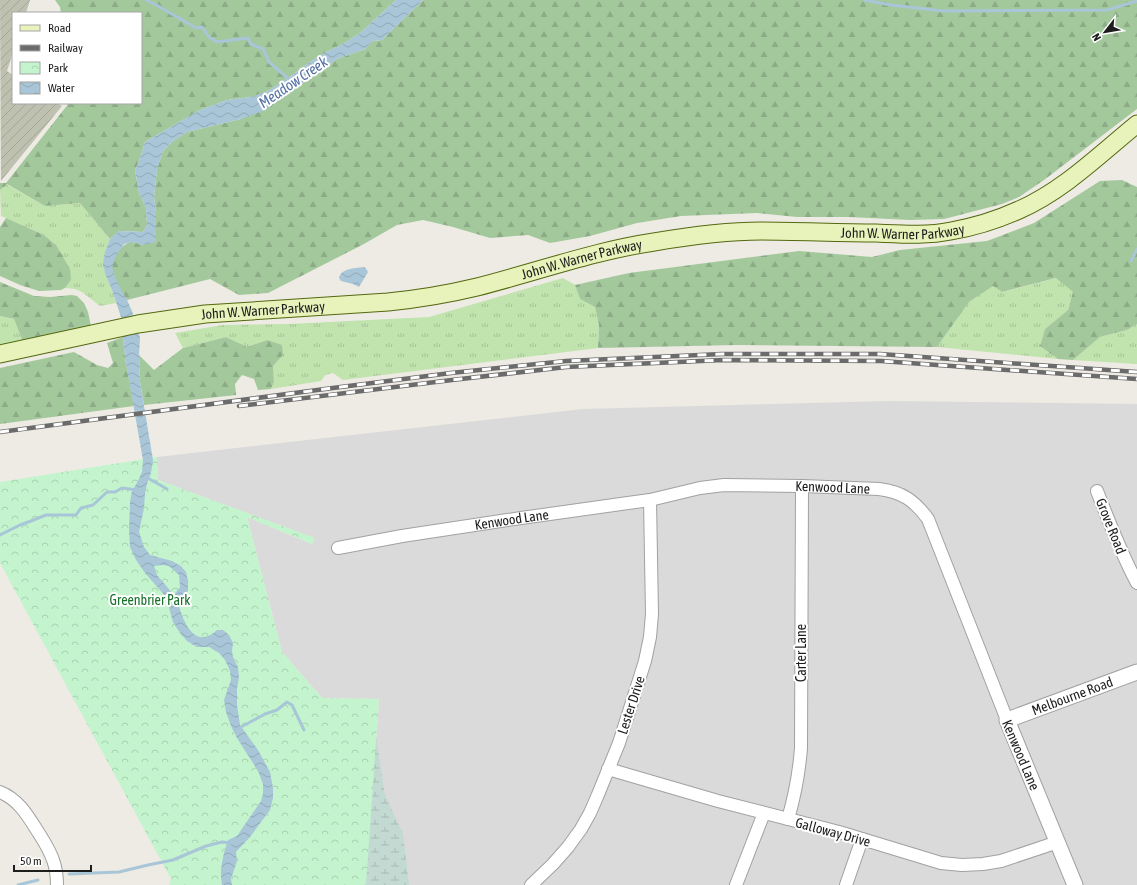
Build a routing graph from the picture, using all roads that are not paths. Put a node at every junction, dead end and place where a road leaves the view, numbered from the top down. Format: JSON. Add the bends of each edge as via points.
{"nodes":[{"id":1,"x":1137,"y":124,"type":"edge"},
{"id":2,"x":0,"y":354,"type":"edge"},
{"id":3,"x":802,"y":486,"type":"junction"},
{"id":4,"x":1097,"y":491,"type":"dead end"},
{"id":5,"x":650,"y":500,"type":"junction"},
{"id":6,"x":338,"y":548,"type":"dead end"},
{"id":7,"x":1137,"y":583,"type":"edge"},
{"id":8,"x":1137,"y":672,"type":"edge"},
{"id":9,"x":1007,"y":720,"type":"junction"},
{"id":10,"x":608,"y":769,"type":"junction"},
{"id":11,"x":0,"y":792,"type":"edge"},
{"id":12,"x":764,"y":813,"type":"junction"},
{"id":13,"x":788,"y":819,"type":"junction"},
{"id":14,"x":862,"y":839,"type":"junction"},
{"id":15,"x":1058,"y":842,"type":"junction"},
{"id":16,"x":57,"y":885,"type":"edge"},
{"id":17,"x":531,"y":885,"type":"edge"},
{"id":18,"x":736,"y":885,"type":"edge"},
{"id":19,"x":846,"y":885,"type":"edge"},
{"id":20,"x":1076,"y":885,"type":"edge"}],
"edges":[{"from":1,"to":2,"type":"main road","name":"John W. Warner Parkway","via":[[1063,185],[1045,196],[1000,218],[950,232],[918,234],[758,231],[687,237],[624,247],[477,287],[413,300],[204,314],[138,324]]},
{"from":3,"to":5,"type":"street","name":"Kenwood Lane","via":[[724,485],[694,489]]},
{"from":3,"to":9,"type":"street","name":"Kenwood Lane","via":[[891,491],[910,500],[921,510],[928,519]]},
{"from":3,"to":13,"type":"street","name":"Carter Lane","via":[[801,748],[796,792]]},
{"from":4,"to":7,"type":"street","name":"Grove Road","via":[[1124,560]]},
{"from":5,"to":6,"type":"street","name":"Kenwood Lane","via":[[402,536]]},
{"from":5,"to":10,"type":"street","name":"Lester Drive","via":[[650,637],[619,743]]},
{"from":8,"to":9,"type":"street","name":"Melbourne Road"},
{"from":9,"to":15,"type":"street","name":"Kenwood Lane"},
{"from":10,"to":12,"type":"street","name":"Galloway Drive"},
{"from":10,"to":17,"type":"street","name":"Lester Drive","via":[[581,829],[553,864]]},
{"from":11,"to":16,"type":"street","via":[[14,800],[25,811],[53,858]]},
{"from":12,"to":13,"type":"street","name":"Galloway Drive"},
{"from":12,"to":18,"type":"street"},
{"from":13,"to":14,"type":"street","name":"Galloway Drive"},
{"from":14,"to":15,"type":"street","name":"Galloway Drive","via":[[941,863],[962,866],[1001,861]]},
{"from":14,"to":19,"type":"street"},
{"from":15,"to":20,"type":"street","name":"Kenwood Lane"}]}
